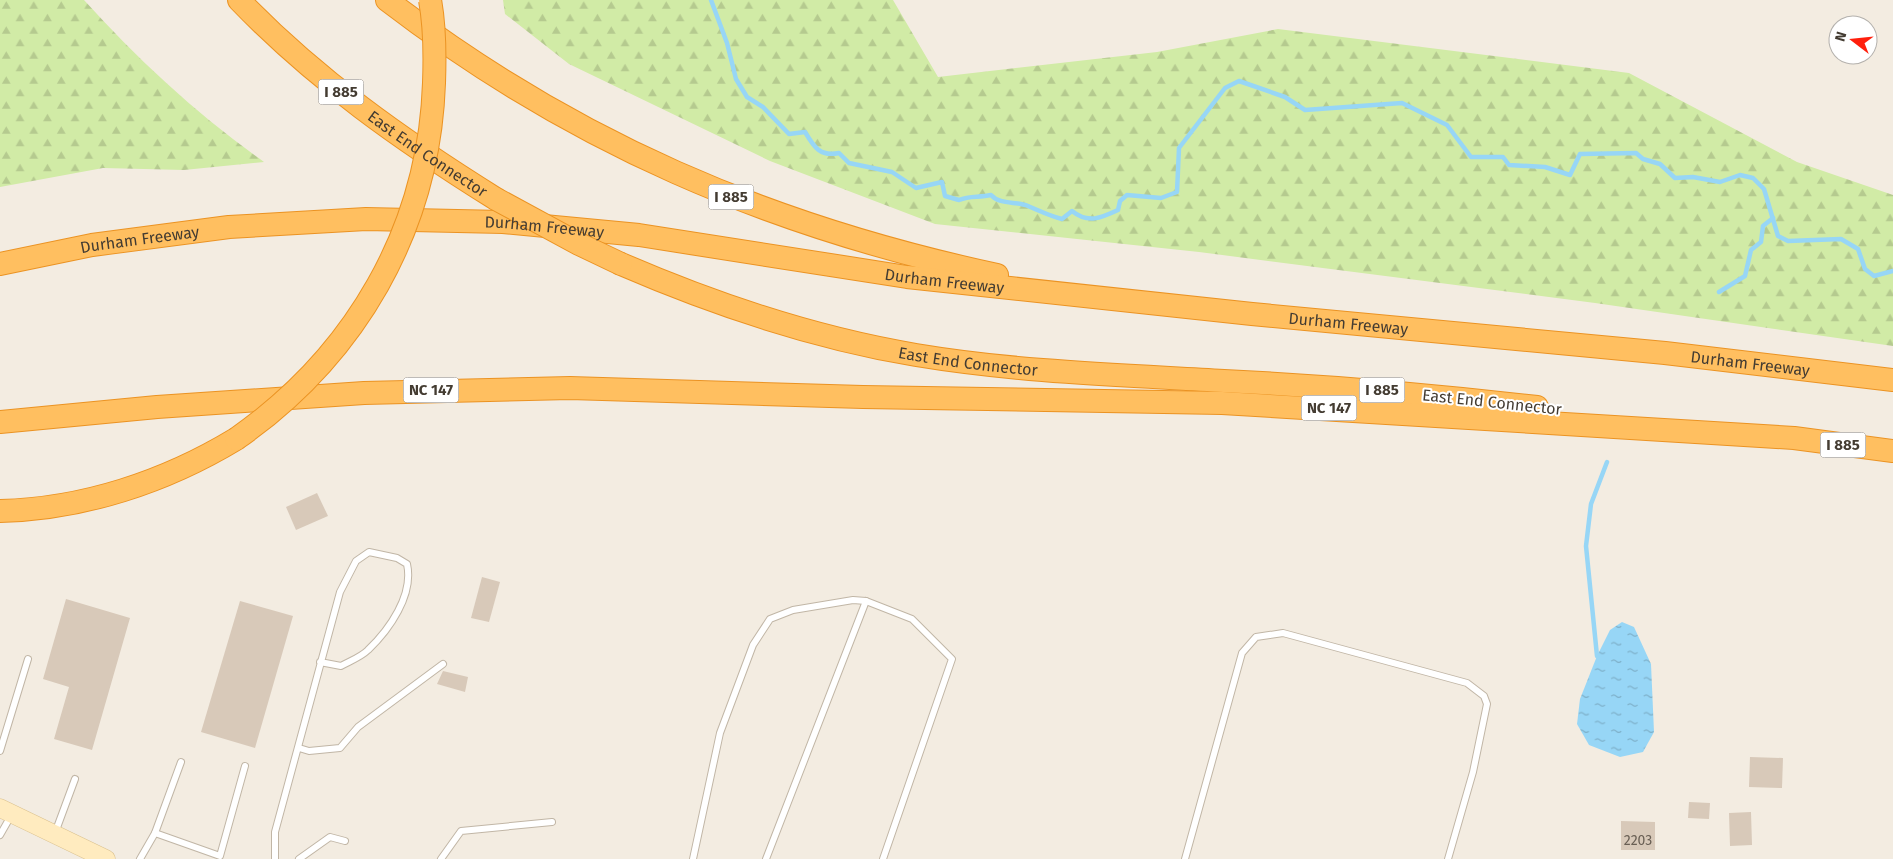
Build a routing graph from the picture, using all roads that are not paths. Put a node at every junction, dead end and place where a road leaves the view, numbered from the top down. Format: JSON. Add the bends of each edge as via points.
{"nodes":[{"id":1,"x":239,"y":0,"type":"edge"},
{"id":2,"x":387,"y":0,"type":"edge"},
{"id":3,"x":430,"y":0,"type":"edge"},
{"id":4,"x":0,"y":264,"type":"edge"},
{"id":5,"x":1115,"y":300,"type":"junction"},
{"id":6,"x":1893,"y":380,"type":"edge"},
{"id":7,"x":0,"y":422,"type":"edge"},
{"id":8,"x":1794,"y":438,"type":"junction"},
{"id":9,"x":1893,"y":451,"type":"edge"},
{"id":10,"x":0,"y":511,"type":"edge"},
{"id":11,"x":866,"y":601,"type":"junction"},
{"id":12,"x":28,"y":658,"type":"dead end"},
{"id":13,"x":320,"y":662,"type":"junction"},
{"id":14,"x":442,"y":664,"type":"dead end"},
{"id":15,"x":299,"y":748,"type":"junction"},
{"id":16,"x":0,"y":751,"type":"edge"},
{"id":17,"x":181,"y":762,"type":"dead end"},
{"id":18,"x":245,"y":766,"type":"dead end"},
{"id":19,"x":75,"y":779,"type":"dead end"},
{"id":20,"x":6,"y":811,"type":"edge"},
{"id":21,"x":552,"y":822,"type":"dead end"},
{"id":22,"x":155,"y":833,"type":"junction"},
{"id":23,"x":54,"y":834,"type":"junction"},
{"id":24,"x":0,"y":835,"type":"edge"},
{"id":25,"x":345,"y":841,"type":"dead end"},
{"id":26,"x":106,"y":859,"type":"edge"},
{"id":27,"x":140,"y":859,"type":"edge"},
{"id":28,"x":275,"y":859,"type":"edge"},
{"id":29,"x":299,"y":859,"type":"edge"},
{"id":30,"x":441,"y":859,"type":"edge"},
{"id":31,"x":693,"y":859,"type":"edge"},
{"id":32,"x":766,"y":859,"type":"edge"},
{"id":33,"x":883,"y":859,"type":"edge"},
{"id":34,"x":1185,"y":859,"type":"edge"},
{"id":35,"x":1448,"y":859,"type":"edge"}],
"edges":[{"from":1,"to":8,"type":"highway","name":"East End Connector","number":"I 885","bridge":true,"via":[[328,82],[369,114],[496,199],[621,264],[764,318],[915,355],[977,363],[1429,395]]},
{"from":2,"to":5,"type":"highway","number":"I 885","via":[[462,55],[544,107],[631,153],[725,195],[870,244]]},
{"from":3,"to":10,"type":"highway","bridge":true,"via":[[435,67],[431,128],[419,188],[396,250],[368,303],[329,356],[286,402],[205,458],[143,484],[56,506]]},
{"from":4,"to":5,"type":"highway","name":"Durham Freeway","via":[[92,245],[229,227],[434,219],[562,226],[640,235],[889,275]]},
{"from":5,"to":6,"type":"highway","name":"Durham Freeway","number":"I 885","via":[[1665,353]]},
{"from":7,"to":8,"type":"highway","number":"NC 147","via":[[364,393],[570,388],[1222,403]]},
{"from":8,"to":9,"type":"highway","number":"I 885"},
{"from":11,"to":31,"type":"lane","via":[[853,600],[793,610],[770,619],[753,644],[720,733]]},
{"from":11,"to":32,"type":"lane"},
{"from":11,"to":33,"type":"lane","via":[[912,619],[952,659]]},
{"from":12,"to":16,"type":"lane"},
{"from":13,"to":13,"type":"lane","via":[[340,592],[356,562],[369,552],[397,558],[406,564],[409,573],[399,611],[368,651],[341,666]]},
{"from":13,"to":15,"type":"lane"},
{"from":14,"to":15,"type":"lane","via":[[358,727],[340,748],[309,751]]},
{"from":15,"to":28,"type":"lane","via":[[276,832]]},
{"from":17,"to":22,"type":"lane"},
{"from":18,"to":22,"type":"lane","via":[[220,856]]},
{"from":19,"to":23,"type":"lane"},
{"from":20,"to":23,"type":"main road"},
{"from":20,"to":24,"type":"lane"},
{"from":21,"to":30,"type":"lane","via":[[461,831]]},
{"from":22,"to":27,"type":"lane"},
{"from":23,"to":26,"type":"main road"},
{"from":25,"to":29,"type":"lane","via":[[330,837]]},
{"from":34,"to":35,"type":"lane","via":[[1242,653],[1256,637],[1283,633],[1467,684],[1484,696],[1487,704],[1473,772]]}]}
